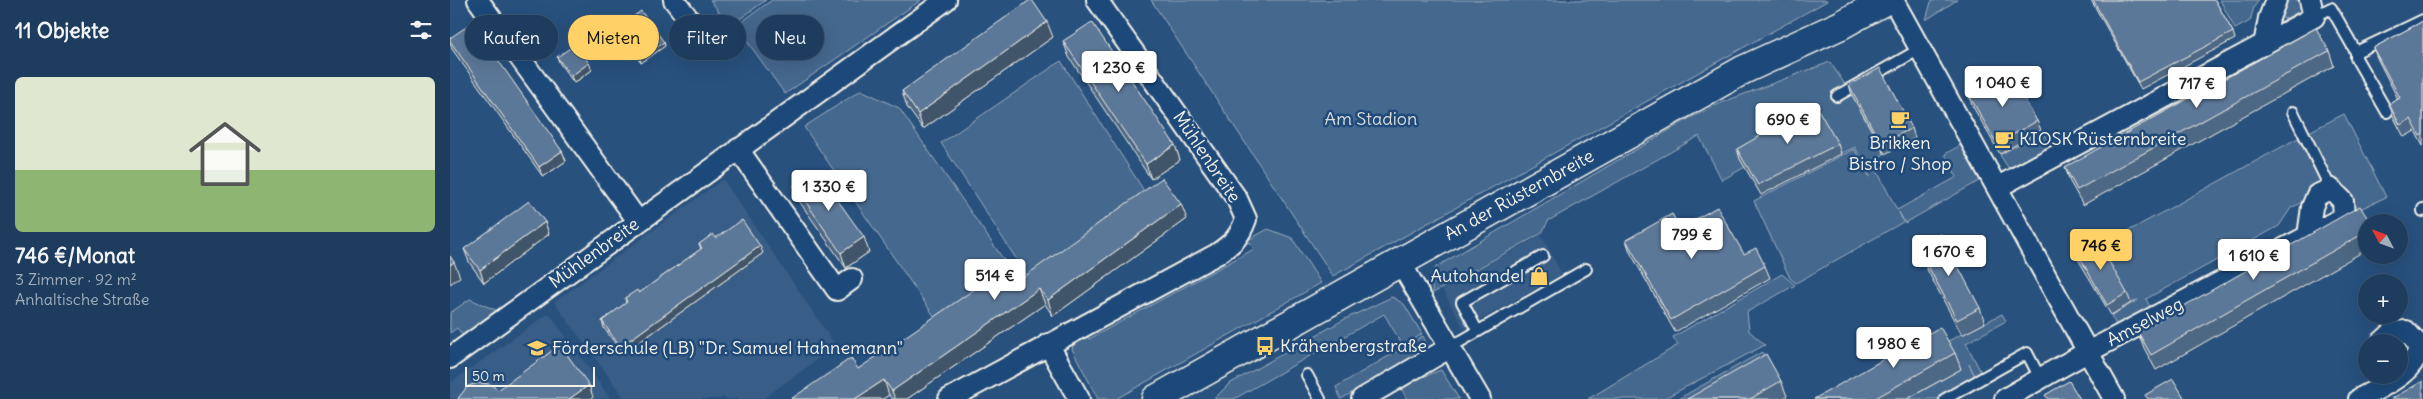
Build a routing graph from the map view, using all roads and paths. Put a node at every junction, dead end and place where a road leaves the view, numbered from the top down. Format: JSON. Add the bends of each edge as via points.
{"nodes":[{"id":1,"x":478,"y":0,"type":"edge"},
{"id":2,"x":674,"y":0,"type":"edge"},
{"id":3,"x":946,"y":0,"type":"edge"},
{"id":4,"x":1097,"y":0,"type":"edge"},
{"id":5,"x":1886,"y":0,"type":"edge"},
{"id":6,"x":1893,"y":0,"type":"edge"},
{"id":7,"x":2276,"y":0,"type":"edge"},
{"id":8,"x":2312,"y":8,"type":"edge"},
{"id":9,"x":686,"y":15,"type":"edge"},
{"id":10,"x":2423,"y":20,"type":"edge"},
{"id":11,"x":2264,"y":45,"type":"junction"},
{"id":12,"x":1920,"y":49,"type":"junction"},
{"id":13,"x":2356,"y":52,"type":"junction"},
{"id":14,"x":1837,"y":96,"type":"dead end"},
{"id":15,"x":2293,"y":112,"type":"dead end"},
{"id":16,"x":2387,"y":112,"type":"edge"},
{"id":17,"x":738,"y":150,"type":"junction"},
{"id":18,"x":1998,"y":187,"type":"junction"},
{"id":19,"x":2331,"y":189,"type":"junction"},
{"id":20,"x":638,"y":221,"type":"junction"},
{"id":21,"x":2308,"y":236,"type":"junction"},
{"id":22,"x":1543,"y":256,"type":"dead end"},
{"id":23,"x":1400,"y":262,"type":"junction"},
{"id":24,"x":1586,"y":268,"type":"dead end"},
{"id":25,"x":852,"y":279,"type":"dead end"},
{"id":26,"x":1477,"y":330,"type":"junction"},
{"id":27,"x":2391,"y":334,"type":"edge"},
{"id":28,"x":1048,"y":344,"type":"junction"},
{"id":29,"x":1449,"y":348,"type":"junction"},
{"id":30,"x":2088,"y":352,"type":"junction"},
{"id":31,"x":450,"y":358,"type":"edge"},
{"id":32,"x":2408,"y":368,"type":"edge"},
{"id":33,"x":1307,"y":375,"type":"dead end"},
{"id":34,"x":2040,"y":378,"type":"junction"},
{"id":35,"x":2374,"y":384,"type":"edge"},
{"id":36,"x":949,"y":399,"type":"edge"},
{"id":37,"x":1079,"y":399,"type":"edge"},
{"id":38,"x":1156,"y":399,"type":"edge"},
{"id":39,"x":1320,"y":399,"type":"edge"},
{"id":40,"x":1362,"y":399,"type":"edge"},
{"id":41,"x":1480,"y":399,"type":"edge"},
{"id":42,"x":1945,"y":399,"type":"edge"},
{"id":43,"x":2005,"y":399,"type":"edge"},
{"id":44,"x":2114,"y":399,"type":"edge"},
{"id":45,"x":2359,"y":399,"type":"edge"}],
"edges":[{"from":1,"to":20,"type":"street"},
{"from":2,"to":9,"type":"street"},
{"from":3,"to":17,"type":"street","name":"Mühlenbreite"},
{"from":4,"to":28,"type":"street","name":"Mühlenbreite","via":[[1238,199],[1246,219],[1240,236],[1216,254]]},
{"from":5,"to":23,"type":"main road","name":"An der Rüsternbreite","via":[[1841,25],[1743,70]]},
{"from":6,"to":12,"type":"street"},
{"from":7,"to":11,"type":"street"},
{"from":8,"to":11,"type":"street"},
{"from":8,"to":13,"type":"lane","via":[[2332,8]]},
{"from":10,"to":13,"type":"lane"},
{"from":11,"to":18,"type":"street"},
{"from":12,"to":14,"type":"lane"},
{"from":12,"to":18,"type":"street"},
{"from":13,"to":16,"type":"lane","via":[[2356,58]]},
{"from":15,"to":19,"type":"lane"},
{"from":17,"to":20,"type":"street","name":"Mühlenbreite"},
{"from":17,"to":25,"type":"street","via":[[837,290]]},
{"from":18,"to":30,"type":"street"},
{"from":19,"to":21,"type":"street","via":[[2314,201]]},
{"from":19,"to":21,"type":"street","name":"Amselweg","via":[[2343,201],[2344,218]]},
{"from":20,"to":31,"type":"street","name":"Mühlenbreite"},
{"from":21,"to":30,"type":"street","name":"Amselweg"},
{"from":22,"to":26,"type":"lane","via":[[1462,302]]},
{"from":23,"to":29,"type":"street"},
{"from":23,"to":38,"type":"main road","name":"An der Rüsternbreite"},
{"from":24,"to":26,"type":"lane"},
{"from":26,"to":29,"type":"lane"},
{"from":27,"to":32,"type":"street","via":[[2406,331],[2419,345],[2418,354]]},
{"from":28,"to":36,"type":"street","name":"Mühlenbreite"},
{"from":28,"to":37,"type":"street"},
{"from":29,"to":40,"type":"street"},
{"from":29,"to":41,"type":"street"},
{"from":30,"to":34,"type":"street","name":"Amselweg"},
{"from":30,"to":44,"type":"street"},
{"from":33,"to":39,"type":"lane"},
{"from":34,"to":42,"type":"lane","via":[[2026,353]]},
{"from":34,"to":43,"type":"street","name":"Amselweg"},
{"from":35,"to":45,"type":"street"}]}
